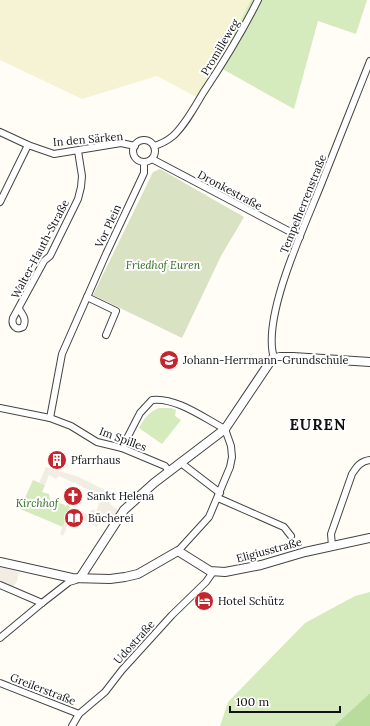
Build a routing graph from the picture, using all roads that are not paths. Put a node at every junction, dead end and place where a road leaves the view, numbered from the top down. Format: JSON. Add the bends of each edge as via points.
{"nodes":[{"id":1,"x":258,"y":0,"type":"edge"},
{"id":2,"x":370,"y":61,"type":"edge"},
{"id":3,"x":0,"y":132,"type":"edge"},
{"id":4,"x":28,"y":145,"type":"junction"},
{"id":5,"x":134,"y":146,"type":"junction"},
{"id":6,"x":154,"y":146,"type":"junction"},
{"id":7,"x":78,"y":151,"type":"junction"},
{"id":8,"x":152,"y":159,"type":"junction"},
{"id":9,"x":144,"y":162,"type":"junction"},
{"id":10,"x":0,"y":202,"type":"edge"},
{"id":11,"x":300,"y":237,"type":"junction"},
{"id":12,"x":88,"y":297,"type":"junction"},
{"id":13,"x":18,"y":309,"type":"dead end"},
{"id":14,"x":106,"y":335,"type":"dead end"},
{"id":15,"x":271,"y":360,"type":"junction"},
{"id":16,"x":370,"y":362,"type":"edge"},
{"id":17,"x":0,"y":408,"type":"edge"},
{"id":18,"x":50,"y":418,"type":"junction"},
{"id":19,"x":225,"y":429,"type":"junction"},
{"id":20,"x":122,"y":448,"type":"junction"},
{"id":21,"x":370,"y":460,"type":"edge"},
{"id":22,"x":181,"y":463,"type":"junction"},
{"id":23,"x":169,"y":471,"type":"junction"},
{"id":24,"x":219,"y":495,"type":"junction"},
{"id":25,"x":291,"y":536,"type":"dead end"},
{"id":26,"x":370,"y":538,"type":"edge"},
{"id":27,"x":332,"y":546,"type":"junction"},
{"id":28,"x":178,"y":552,"type":"junction"},
{"id":29,"x":0,"y":562,"type":"edge"},
{"id":30,"x":213,"y":572,"type":"junction"},
{"id":31,"x":80,"y":578,"type":"junction"},
{"id":32,"x":0,"y":585,"type":"edge"},
{"id":33,"x":42,"y":603,"type":"junction"},
{"id":34,"x":0,"y":638,"type":"edge"},
{"id":35,"x":0,"y":683,"type":"edge"},
{"id":36,"x":79,"y":714,"type":"junction"},
{"id":37,"x":72,"y":726,"type":"edge"}],
"edges":[{"from":1,"to":6,"type":"street","name":"Promilleweg","via":[[197,103],[176,133]]},
{"from":2,"to":11,"type":"street","name":"Tempelherrenstraße"},
{"from":3,"to":4,"type":"street","name":"In den Särken"},
{"from":4,"to":7,"type":"street","name":"In den Särken","via":[[54,154]]},
{"from":4,"to":10,"type":"street"},
{"from":5,"to":6,"type":"street","via":[[142,140],[149,141]]},
{"from":5,"to":7,"type":"street","name":"In den Särken","via":[[121,143]]},
{"from":5,"to":9,"type":"street","via":[[134,155]]},
{"from":6,"to":8,"type":"street"},
{"from":7,"to":13,"type":"street","name":"Walter-Hauth-Straße","via":[[82,176],[78,199],[50,256],[44,261]]},
{"from":8,"to":9,"type":"street"},
{"from":8,"to":11,"type":"street","name":"Dronkestraße"},
{"from":9,"to":12,"type":"street","name":"Vor Plein","via":[[144,173]]},
{"from":11,"to":15,"type":"street","name":"Tempelherrenstraße","via":[[278,297],[271,339]]},
{"from":12,"to":14,"type":"street","via":[[116,311]]},
{"from":12,"to":18,"type":"street","name":"Vor Plein","via":[[62,354]]},
{"from":15,"to":16,"type":"street","via":[[293,357]]},
{"from":15,"to":19,"type":"street"},
{"from":17,"to":18,"type":"street","name":"Im Spilles"},
{"from":18,"to":20,"type":"street","name":"Im Spilles","via":[[71,426],[97,442]]},
{"from":19,"to":20,"type":"street","via":[[168,400],[152,400],[140,413]]},
{"from":19,"to":22,"type":"street"},
{"from":19,"to":24,"type":"street","via":[[232,458]]},
{"from":20,"to":23,"type":"street","name":"Im Spilles","via":[[164,466]]},
{"from":21,"to":27,"type":"street","via":[[357,465],[352,474],[331,534]]},
{"from":22,"to":23,"type":"street"},
{"from":22,"to":24,"type":"street"},
{"from":23,"to":31,"type":"street","via":[[124,510]]},
{"from":24,"to":25,"type":"street","via":[[284,527]]},
{"from":24,"to":28,"type":"street","via":[[209,517]]},
{"from":26,"to":27,"type":"street","name":"Eligiusstraße"},
{"from":27,"to":30,"type":"street","name":"Eligiusstraße","via":[[249,568]]},
{"from":28,"to":30,"type":"street"},
{"from":28,"to":31,"type":"street","via":[[132,576],[110,579]]},
{"from":29,"to":31,"type":"street"},
{"from":30,"to":36,"type":"street","name":"Udostraße","via":[[172,614],[105,692]]},
{"from":31,"to":33,"type":"street","via":[[69,582]]},
{"from":32,"to":33,"type":"street"},
{"from":33,"to":34,"type":"street"},
{"from":35,"to":36,"type":"street","name":"Greilerstraße"},
{"from":36,"to":37,"type":"street","name":"Udostraße"}]}
